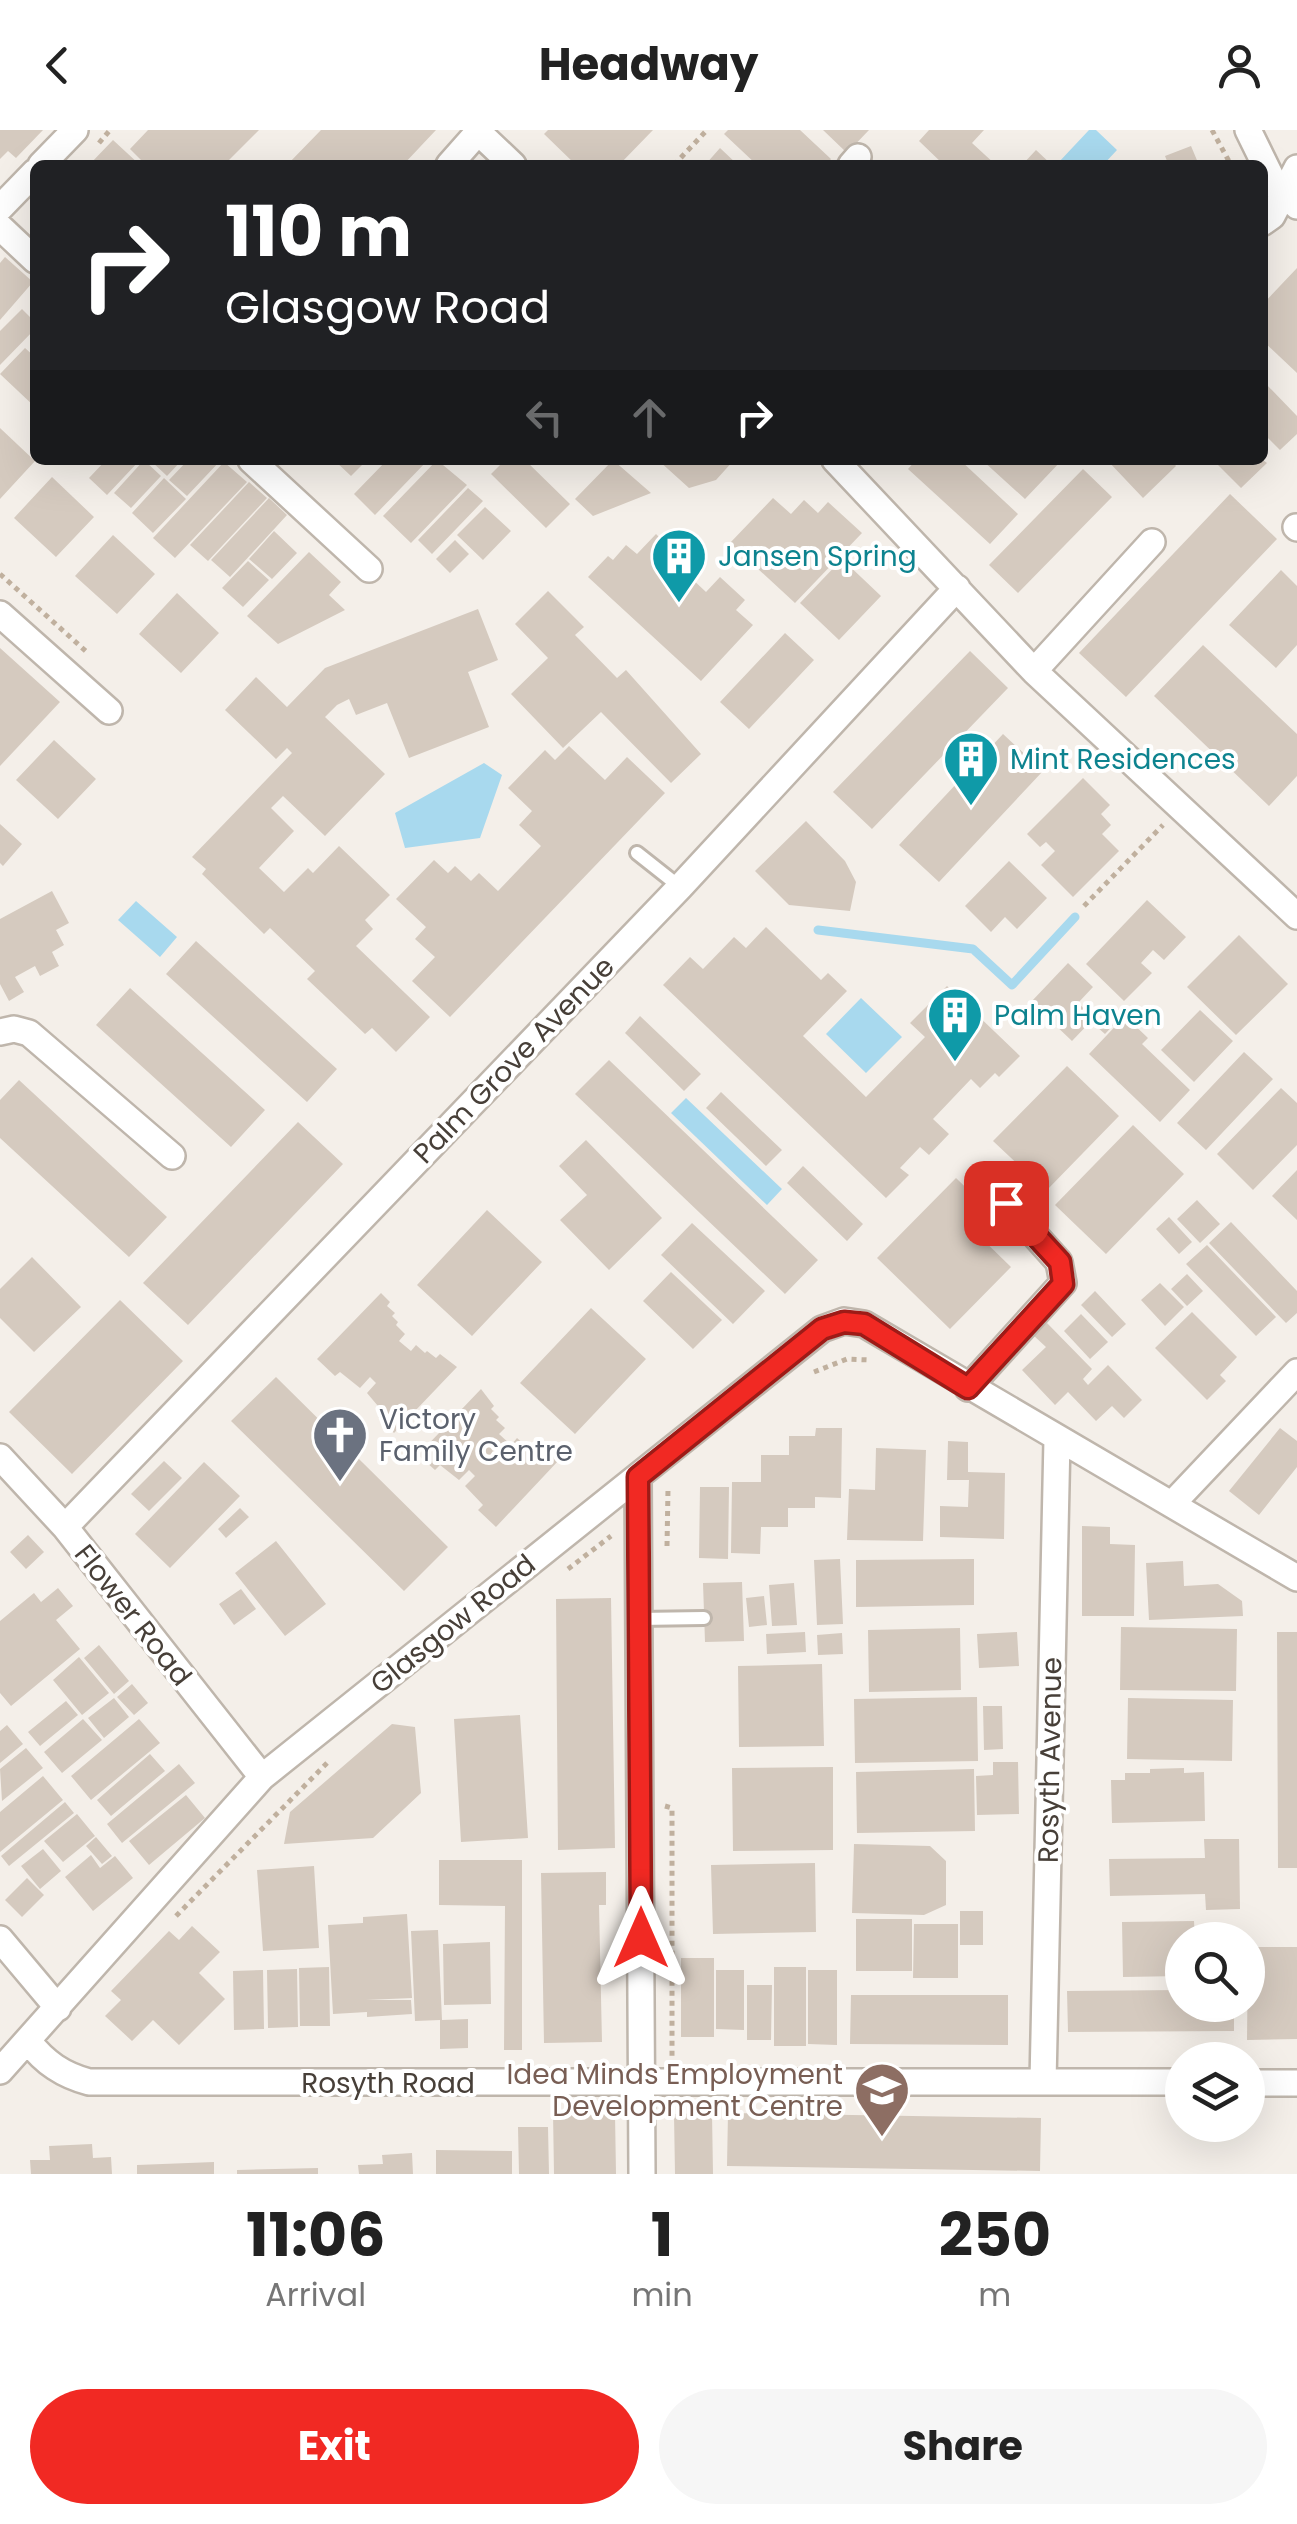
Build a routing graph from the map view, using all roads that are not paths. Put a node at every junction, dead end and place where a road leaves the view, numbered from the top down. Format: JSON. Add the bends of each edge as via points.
{"nodes":[{"id":1,"x":74,"y":130,"type":"edge"},
{"id":2,"x":1248,"y":130,"type":"edge"},
{"id":3,"x":478,"y":131,"type":"edge"},
{"id":4,"x":46,"y":160,"type":"edge"},
{"id":5,"x":453,"y":160,"type":"edge"},
{"id":6,"x":508,"y":160,"type":"edge"},
{"id":7,"x":1266,"y":160,"type":"edge"},
{"id":8,"x":1268,"y":163,"type":"edge"},
{"id":9,"x":1297,"y":168,"type":"edge"},
{"id":10,"x":30,"y":177,"type":"edge"},
{"id":11,"x":1291,"y":201,"type":"edge"},
{"id":12,"x":0,"y":208,"type":"edge"},
{"id":13,"x":1268,"y":218,"type":"edge"},
{"id":14,"x":0,"y":226,"type":"edge"},
{"id":15,"x":30,"y":255,"type":"edge"},
{"id":16,"x":257,"y":465,"type":"edge"},
{"id":17,"x":839,"y":465,"type":"edge"},
{"id":18,"x":1152,"y":542,"type":"dead end"},
{"id":19,"x":369,"y":569,"type":"dead end"},
{"id":20,"x":957,"y":588,"type":"junction"},
{"id":21,"x":0,"y":614,"type":"edge"},
{"id":22,"x":1034,"y":671,"type":"junction"},
{"id":23,"x":108,"y":710,"type":"dead end"},
{"id":24,"x":637,"y":853,"type":"dead end"},
{"id":25,"x":680,"y":888,"type":"junction"},
{"id":26,"x":1297,"y":916,"type":"edge"},
{"id":27,"x":0,"y":1032,"type":"edge"},
{"id":28,"x":172,"y":1156,"type":"dead end"},
{"id":29,"x":1006,"y":1203,"type":"dead end"},
{"id":30,"x":1297,"y":1372,"type":"edge"},
{"id":31,"x":968,"y":1388,"type":"junction"},
{"id":32,"x":1057,"y":1439,"type":"junction"},
{"id":33,"x":0,"y":1456,"type":"edge"},
{"id":34,"x":638,"y":1477,"type":"junction"},
{"id":35,"x":1172,"y":1504,"type":"junction"},
{"id":36,"x":65,"y":1527,"type":"junction"},
{"id":37,"x":1297,"y":1578,"type":"edge"},
{"id":38,"x":704,"y":1618,"type":"dead end"},
{"id":39,"x":639,"y":1619,"type":"junction"},
{"id":40,"x":262,"y":1777,"type":"junction"},
{"id":41,"x":0,"y":1939,"type":"edge"},
{"id":42,"x":58,"y":2008,"type":"junction"},
{"id":43,"x":28,"y":2042,"type":"junction"},
{"id":44,"x":0,"y":2070,"type":"edge"},
{"id":45,"x":1043,"y":2082,"type":"junction"},
{"id":46,"x":1165,"y":2082,"type":"edge"},
{"id":47,"x":1265,"y":2083,"type":"edge"},
{"id":48,"x":1297,"y":2083,"type":"edge"},
{"id":49,"x":642,"y":2084,"type":"junction"},
{"id":50,"x":642,"y":2174,"type":"edge"}],
"edges":[{"from":1,"to":4,"type":"street"},
{"from":2,"to":7,"type":"street"},
{"from":3,"to":5,"type":"street"},
{"from":3,"to":6,"type":"street"},
{"from":8,"to":11,"type":"street"},
{"from":9,"to":11,"type":"street"},
{"from":10,"to":12,"type":"street"},
{"from":11,"to":13,"type":"street"},
{"from":14,"to":15,"type":"street"},
{"from":16,"to":19,"type":"street"},
{"from":17,"to":20,"type":"street"},
{"from":18,"to":22,"type":"street"},
{"from":20,"to":22,"type":"street"},
{"from":20,"to":25,"type":"street","name":"Palm Grove Avenue"},
{"from":21,"to":23,"type":"street"},
{"from":22,"to":26,"type":"street"},
{"from":24,"to":25,"type":"lane"},
{"from":25,"to":36,"type":"street","name":"Palm Grove Avenue"},
{"from":27,"to":28,"type":"street","via":[[29,1033]]},
{"from":29,"to":31,"type":"street","via":[[1060,1262],[1063,1284]]},
{"from":30,"to":35,"type":"street"},
{"from":31,"to":32,"type":"street","name":"Glasgow Road"},
{"from":31,"to":34,"type":"street","name":"Glasgow Road","via":[[864,1324],[844,1322],[822,1329]]},
{"from":32,"to":35,"type":"street","name":"Glasgow Road"},
{"from":32,"to":45,"type":"street","name":"Rosyth Avenue"},
{"from":33,"to":36,"type":"street","name":"Flower Road"},
{"from":34,"to":39,"type":"street"},
{"from":34,"to":40,"type":"street","name":"Glasgow Road"},
{"from":35,"to":37,"type":"street","name":"Glasgow Road"},
{"from":36,"to":40,"type":"street","name":"Flower Road"},
{"from":38,"to":39,"type":"lane"},
{"from":39,"to":49,"type":"street"},
{"from":40,"to":42,"type":"street","name":"Glasgow Road"},
{"from":41,"to":42,"type":"street"},
{"from":42,"to":43,"type":"street","name":"Glasgow Road"},
{"from":43,"to":44,"type":"street","name":"Glasgow Road"},
{"from":43,"to":49,"type":"street","name":"Rosyth Road","via":[[56,2068],[89,2082]]},
{"from":45,"to":46,"type":"street","name":"Rosyth Road"},
{"from":45,"to":49,"type":"street","name":"Rosyth Road"},
{"from":47,"to":48,"type":"street"},
{"from":49,"to":50,"type":"street"}]}
